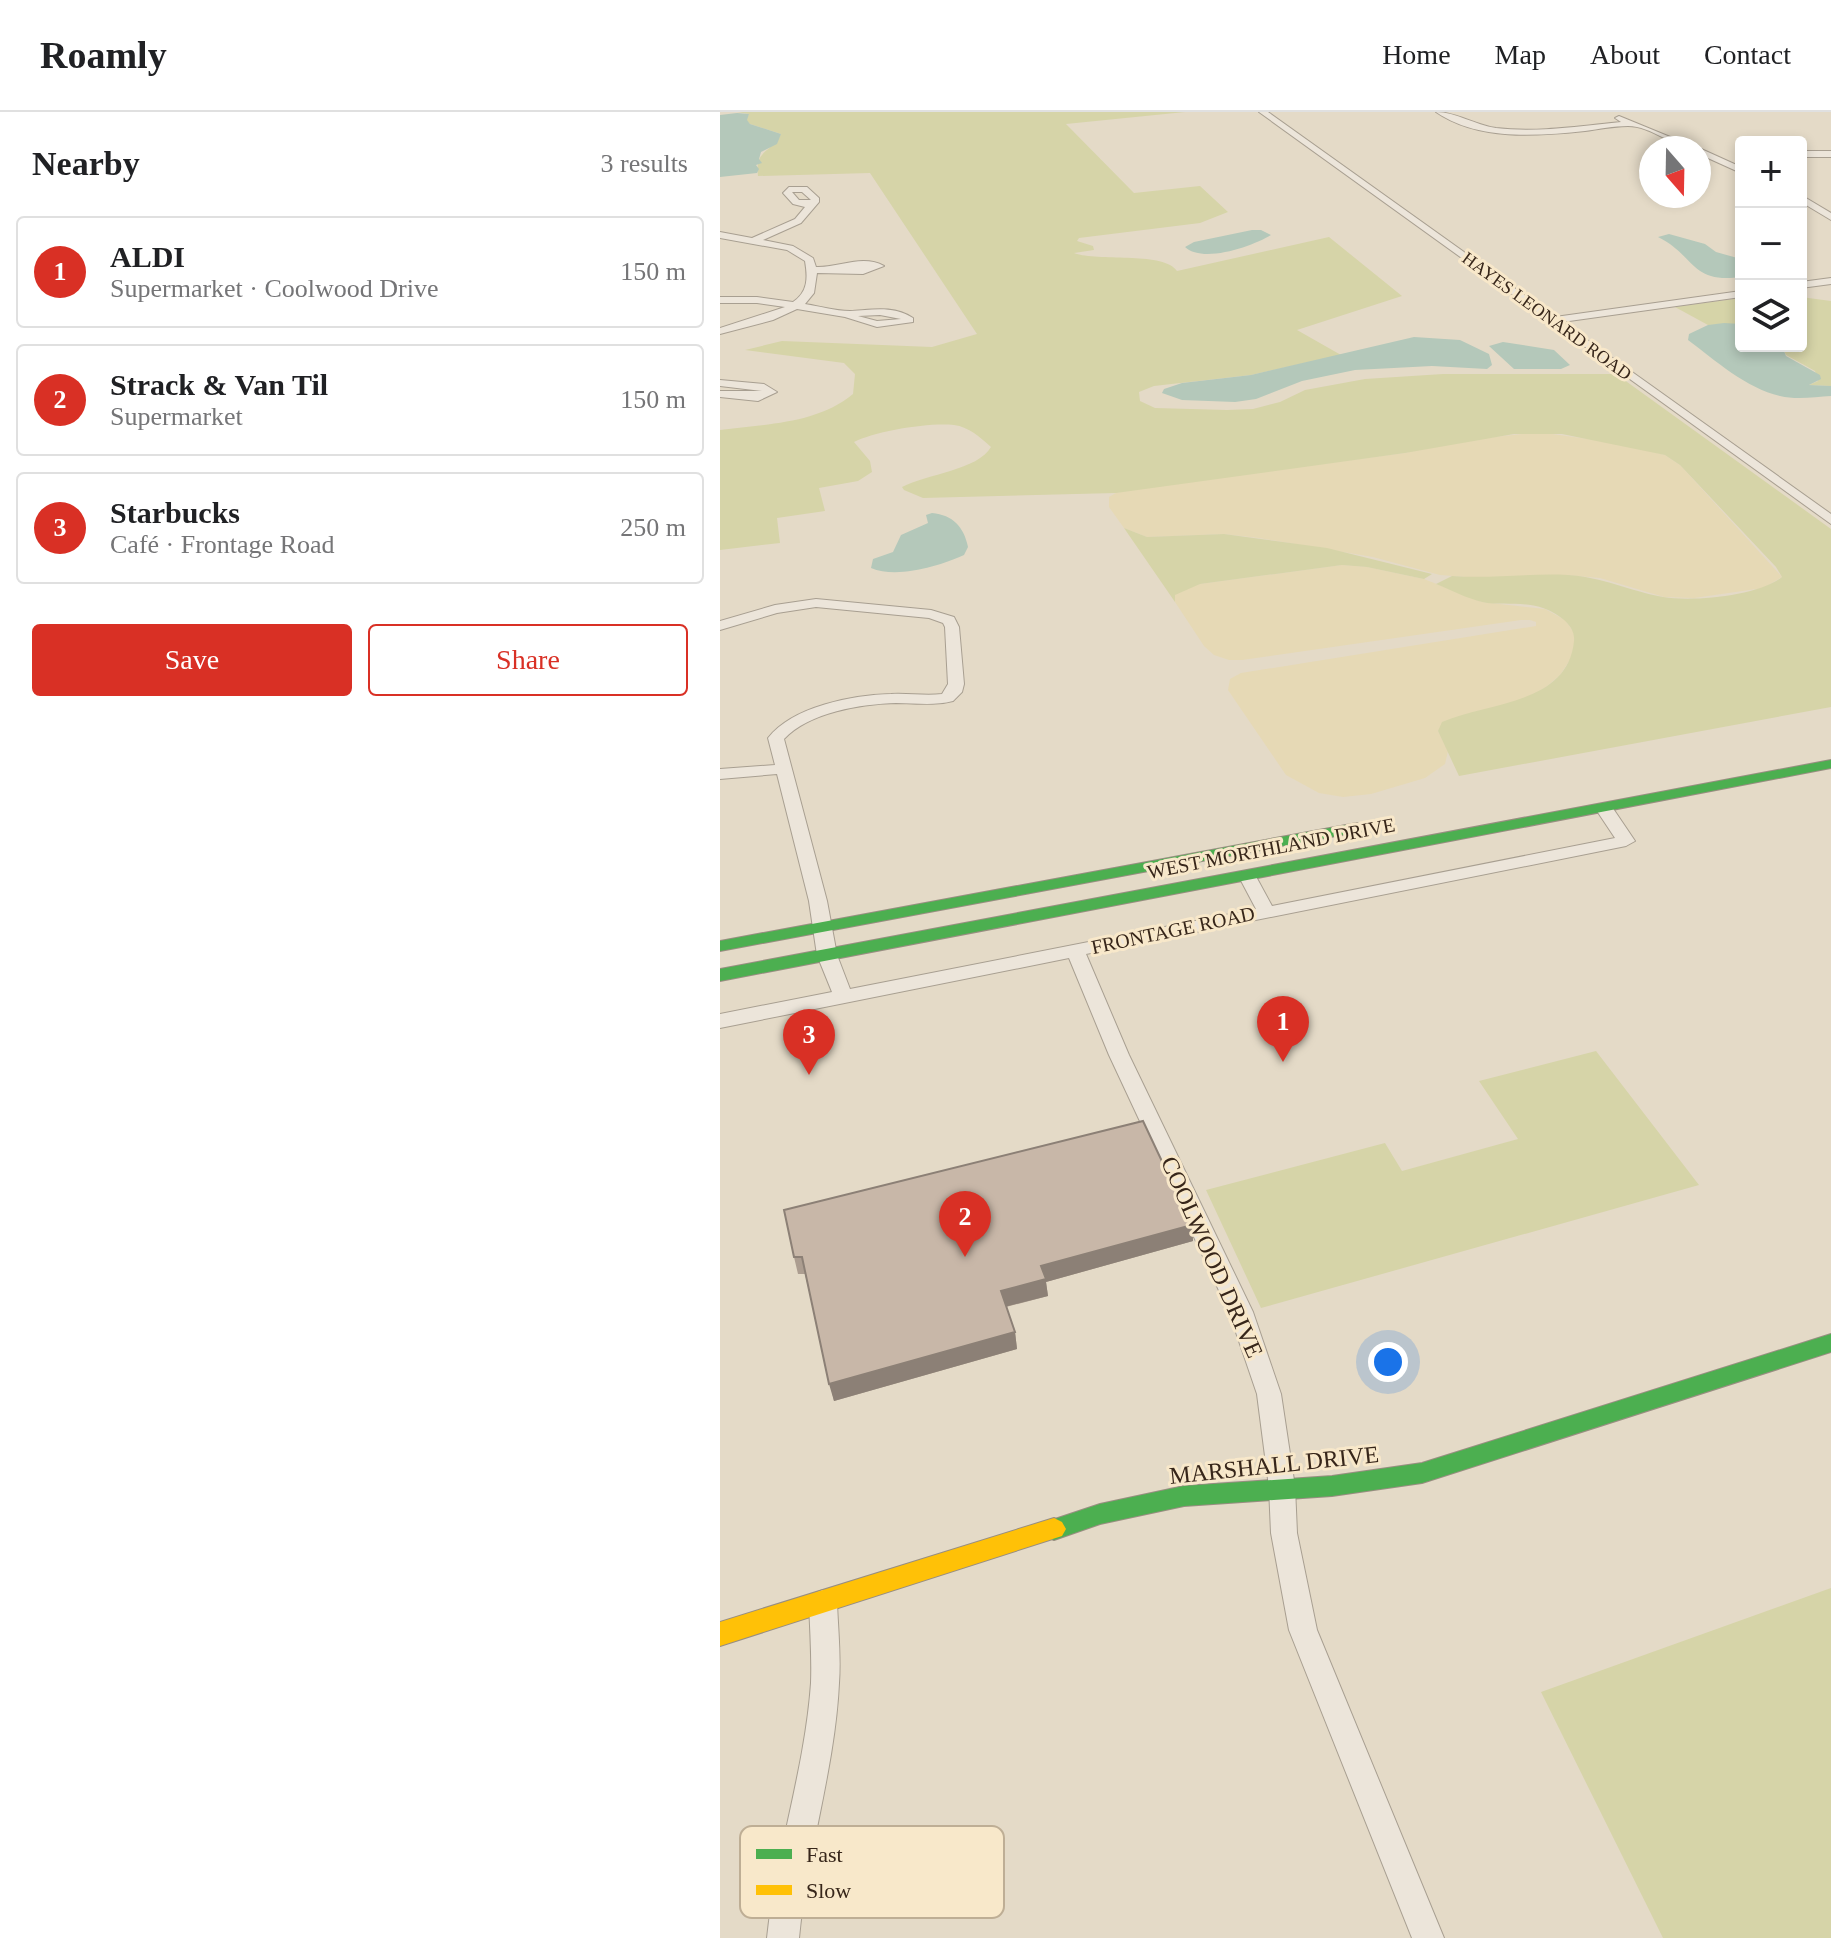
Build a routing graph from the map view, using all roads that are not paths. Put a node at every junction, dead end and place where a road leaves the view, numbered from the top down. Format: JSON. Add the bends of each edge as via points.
{"nodes":[{"id":1,"x":1263,"y":112,"type":"edge"},
{"id":2,"x":1440,"y":112,"type":"edge"},
{"id":3,"x":1608,"y":114,"type":"dead end"},
{"id":4,"x":1632,"y":123,"type":"junction"},
{"id":5,"x":1664,"y":136,"type":"edge"},
{"id":6,"x":1807,"y":154,"type":"edge"},
{"id":7,"x":1831,"y":154,"type":"edge"},
{"id":8,"x":1711,"y":156,"type":"edge"},
{"id":9,"x":1735,"y":162,"type":"edge"},
{"id":10,"x":1726,"y":163,"type":"junction"},
{"id":11,"x":1735,"y":167,"type":"edge"},
{"id":12,"x":1807,"y":202,"type":"edge"},
{"id":13,"x":809,"y":205,"type":"dead end"},
{"id":14,"x":1831,"y":217,"type":"edge"},
{"id":15,"x":720,"y":235,"type":"edge"},
{"id":16,"x":753,"y":241,"type":"junction"},
{"id":17,"x":836,"y":268,"type":"dead end"},
{"id":18,"x":812,"y":270,"type":"junction"},
{"id":19,"x":1831,"y":281,"type":"edge"},
{"id":20,"x":1807,"y":284,"type":"edge"},
{"id":21,"x":720,"y":290,"type":"edge"},
{"id":22,"x":1735,"y":295,"type":"edge"},
{"id":23,"x":720,"y":300,"type":"edge"},
{"id":24,"x":757,"y":300,"type":"junction"},
{"id":25,"x":795,"y":306,"type":"junction"},
{"id":26,"x":848,"y":314,"type":"dead end"},
{"id":27,"x":1553,"y":320,"type":"junction"},
{"id":28,"x":720,"y":331,"type":"edge"},
{"id":29,"x":720,"y":383,"type":"edge"},
{"id":30,"x":720,"y":394,"type":"edge"},
{"id":31,"x":1831,"y":520,"type":"edge"},
{"id":32,"x":720,"y":626,"type":"edge"},
{"id":33,"x":1831,"y":764,"type":"edge"},
{"id":34,"x":782,"y":769,"type":"junction"},
{"id":35,"x":720,"y":774,"type":"edge"},
{"id":36,"x":1604,"y":808,"type":"junction"},
{"id":37,"x":1381,"y":824,"type":"dead end"},
{"id":38,"x":1247,"y":875,"type":"junction"},
{"id":39,"x":1266,"y":911,"type":"junction"},
{"id":40,"x":822,"y":927,"type":"junction"},
{"id":41,"x":720,"y":946,"type":"edge"},
{"id":42,"x":1075,"y":950,"type":"junction"},
{"id":43,"x":827,"y":955,"type":"junction"},
{"id":44,"x":720,"y":975,"type":"edge"},
{"id":45,"x":844,"y":998,"type":"junction"},
{"id":46,"x":720,"y":1021,"type":"edge"},
{"id":47,"x":1831,"y":1343,"type":"edge"},
{"id":48,"x":1282,"y":1487,"type":"junction"},
{"id":49,"x":823,"y":1603,"type":"junction"},
{"id":50,"x":720,"y":1634,"type":"edge"},
{"id":51,"x":801,"y":1826,"type":"edge"},
{"id":52,"x":785,"y":1918,"type":"edge"},
{"id":53,"x":783,"y":1938,"type":"edge"},
{"id":54,"x":1428,"y":1938,"type":"edge"}],
"edges":[{"from":1,"to":27,"type":"street","name":"HAYES LEONARD ROAD"},
{"from":2,"to":4,"type":"street","via":[[1470,127],[1500,132]]},
{"from":3,"to":4,"type":"street"},
{"from":4,"to":5,"type":"street"},
{"from":6,"to":7,"type":"street"},
{"from":8,"to":10,"type":"street"},
{"from":9,"to":10,"type":"street"},
{"from":10,"to":11,"type":"street"},
{"from":12,"to":14,"type":"street"},
{"from":13,"to":16,"type":"street","via":[[798,221]]},
{"from":15,"to":16,"type":"street"},
{"from":16,"to":18,"type":"street","via":[[803,253]]},
{"from":17,"to":18,"type":"street"},
{"from":18,"to":25,"type":"street","via":[[809,292]]},
{"from":19,"to":20,"type":"street"},
{"from":21,"to":24,"type":"street"},
{"from":22,"to":27,"type":"street"},
{"from":23,"to":24,"type":"street"},
{"from":24,"to":25,"type":"street"},
{"from":25,"to":26,"type":"street"},
{"from":25,"to":28,"type":"street"},
{"from":27,"to":31,"type":"street","name":"HAYES LEONARD ROAD"},
{"from":29,"to":30,"type":"street","via":[[771,392],[758,397]]},
{"from":32,"to":34,"type":"street","via":[[816,603],[931,614],[951,624],[954,692],[936,700],[881,699],[800,720],[776,738]]},
{"from":33,"to":36,"type":"main road","name":"WEST MORTHLAND DRIVE"},
{"from":34,"to":35,"type":"street"},
{"from":34,"to":40,"type":"street"},
{"from":36,"to":38,"type":"main road","name":"WEST MORTHLAND DRIVE"},
{"from":36,"to":39,"type":"street","name":"FRONTAGE ROAD","via":[[1626,841]]},
{"from":37,"to":40,"type":"main road","name":"WEST MORTHLAND DRIVE"},
{"from":38,"to":39,"type":"street"},
{"from":38,"to":43,"type":"main road","name":"WEST MORTHLAND DRIVE"},
{"from":39,"to":42,"type":"street","name":"FRONTAGE ROAD"},
{"from":40,"to":41,"type":"main road","name":"WEST MORTHLAND DRIVE"},
{"from":40,"to":43,"type":"street"},
{"from":42,"to":45,"type":"street","name":"FRONTAGE ROAD"},
{"from":42,"to":48,"type":"street","name":"COOLWOOD DRIVE","via":[[1241,1312],[1269,1394]]},
{"from":43,"to":44,"type":"main road","name":"WEST MORTHLAND DRIVE"},
{"from":43,"to":45,"type":"street"},
{"from":45,"to":46,"type":"street","name":"FRONTAGE ROAD"},
{"from":47,"to":48,"type":"main road","name":"MARSHALL DRIVE","via":[[1460,1463],[1373,1481]]},
{"from":48,"to":49,"type":"main road","name":"MARSHALL DRIVE","via":[[1184,1496],[1100,1514]]},
{"from":48,"to":54,"type":"street","name":"COOLWOOD DRIVE","via":[[1290,1577],[1303,1630]]},
{"from":49,"to":50,"type":"main road","name":"MARSHALL DRIVE"},
{"from":49,"to":51,"type":"street","via":[[825,1682]]},
{"from":52,"to":53,"type":"street"}]}
